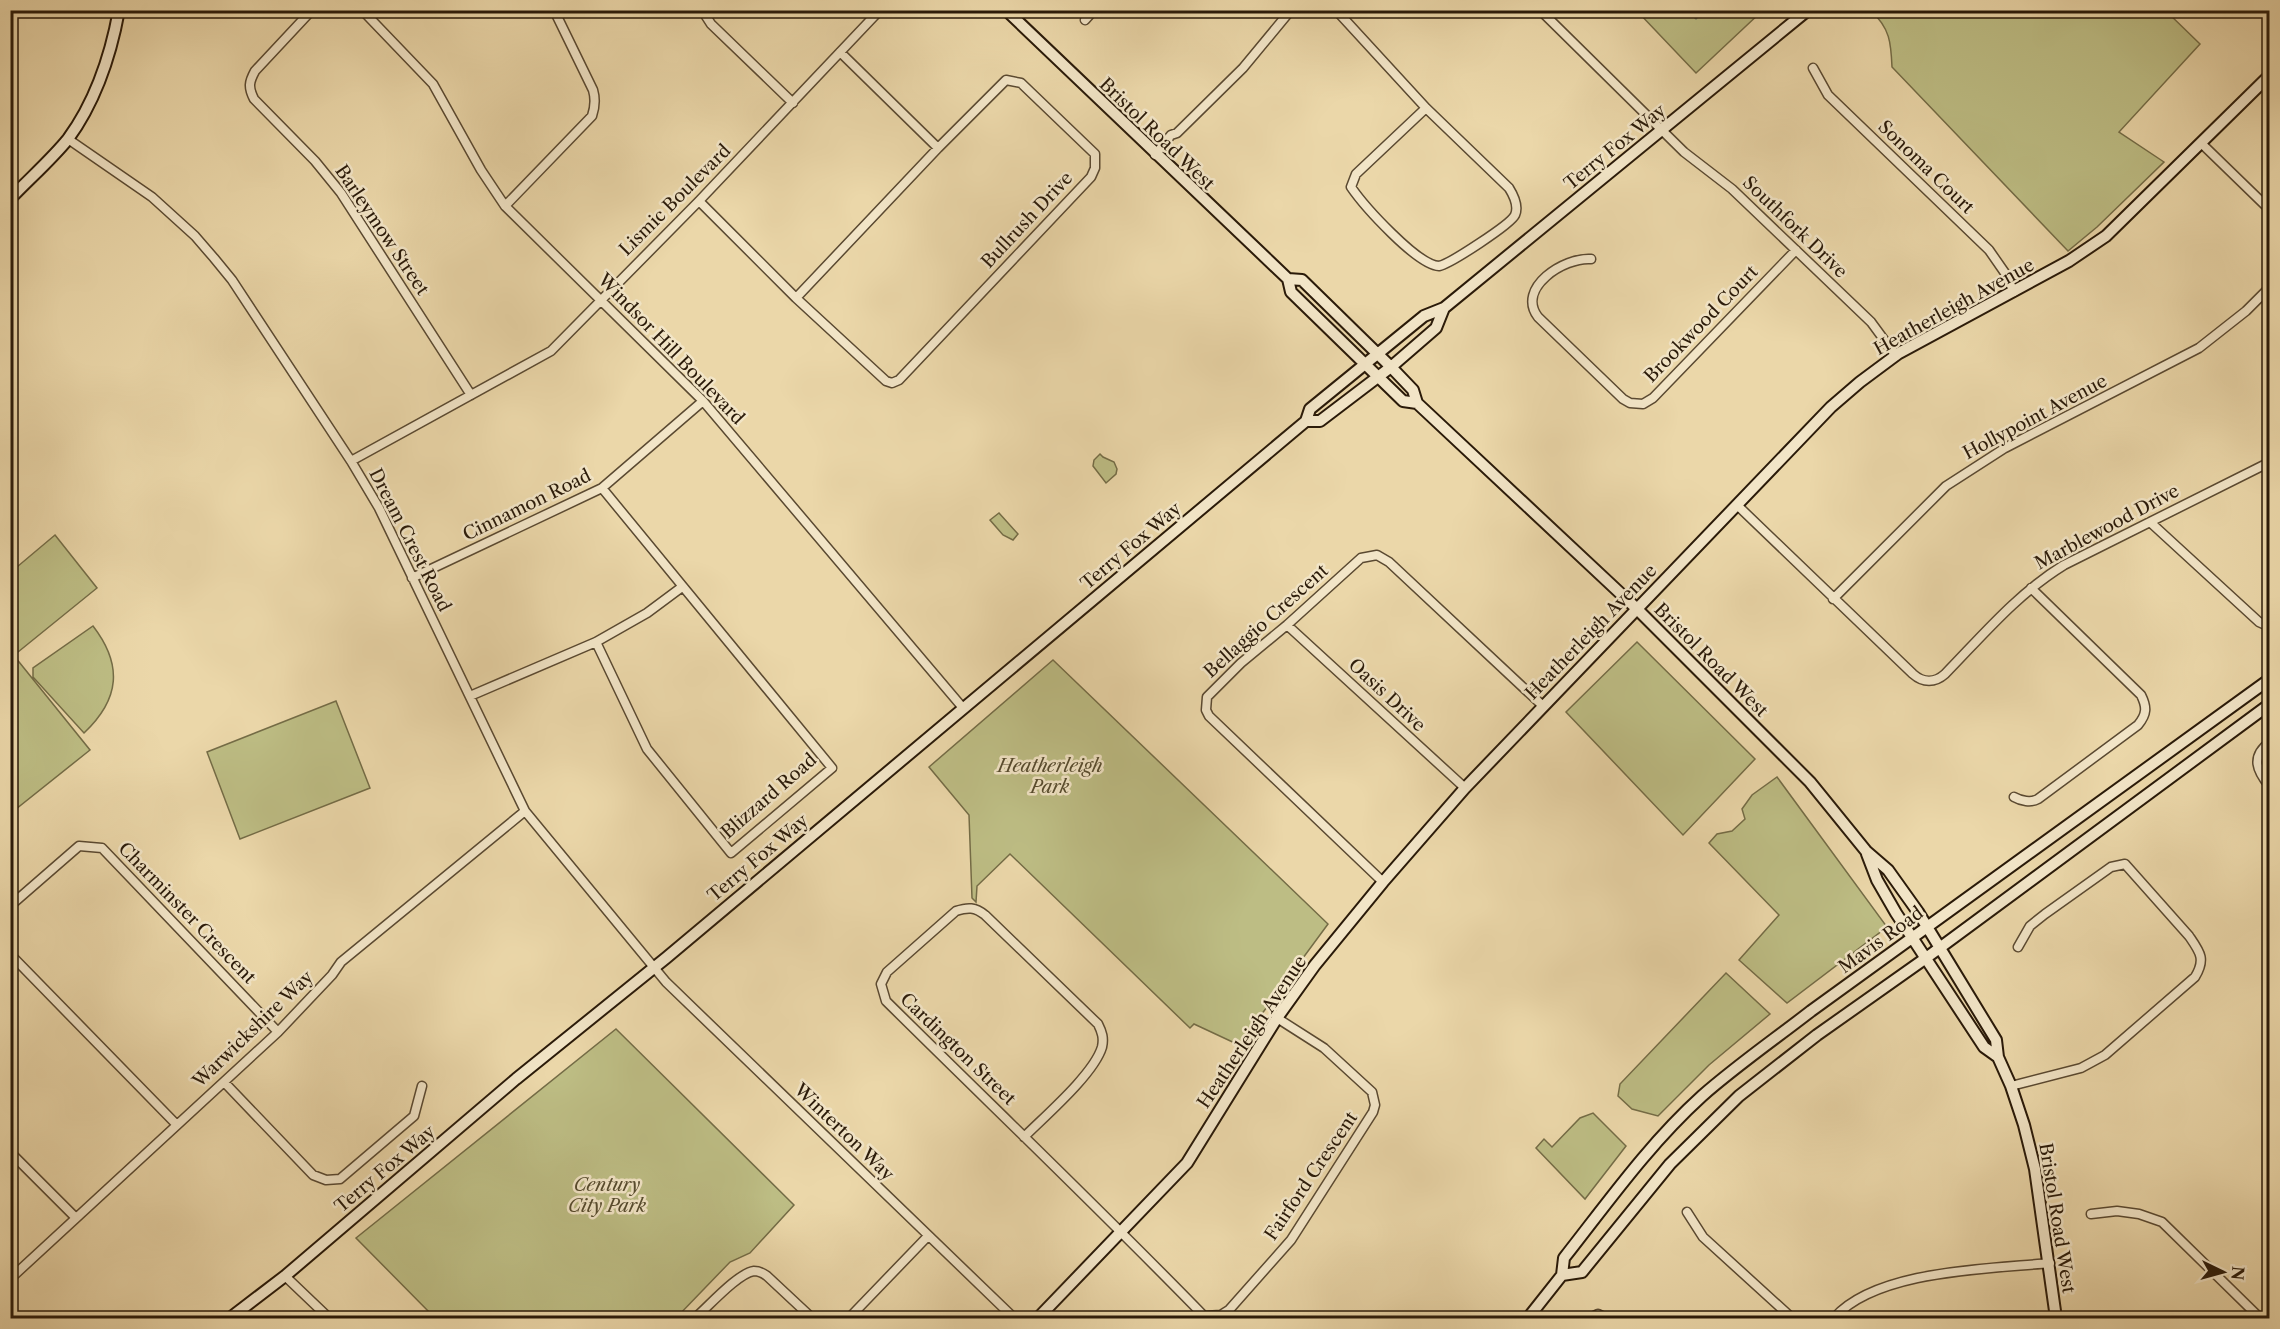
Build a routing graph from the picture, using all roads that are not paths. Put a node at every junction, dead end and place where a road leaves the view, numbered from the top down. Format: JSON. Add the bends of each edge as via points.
{"nodes":[{"id":1,"x":119,"y":10,"type":"edge"},
{"id":2,"x":312,"y":10,"type":"edge"},
{"id":3,"x":363,"y":10,"type":"edge"},
{"id":4,"x":554,"y":10,"type":"edge"},
{"id":5,"x":702,"y":10,"type":"edge"},
{"id":6,"x":880,"y":10,"type":"edge"},
{"id":7,"x":1006,"y":10,"type":"edge"},
{"id":8,"x":1094,"y":10,"type":"edge"},
{"id":9,"x":1291,"y":10,"type":"edge"},
{"id":10,"x":1336,"y":10,"type":"edge"},
{"id":11,"x":1540,"y":10,"type":"edge"},
{"id":12,"x":1808,"y":10,"type":"edge"},
{"id":13,"x":2264,"y":10,"type":"edge"},
{"id":14,"x":2270,"y":16,"type":"edge"},
{"id":15,"x":1085,"y":20,"type":"dead end"},
{"id":16,"x":840,"y":52,"type":"junction"},
{"id":17,"x":1813,"y":68,"type":"dead end"},
{"id":18,"x":2270,"y":75,"type":"edge"},
{"id":19,"x":793,"y":103,"type":"junction"},
{"id":20,"x":1426,"y":108,"type":"junction"},
{"id":21,"x":1663,"y":129,"type":"junction"},
{"id":22,"x":68,"y":139,"type":"junction"},
{"id":23,"x":2201,"y":143,"type":"junction"},
{"id":24,"x":938,"y":148,"type":"junction"},
{"id":25,"x":1155,"y":155,"type":"junction"},
{"id":26,"x":10,"y":199,"type":"edge"},
{"id":27,"x":699,"y":201,"type":"junction"},
{"id":28,"x":505,"y":206,"type":"junction"},
{"id":29,"x":2270,"y":210,"type":"edge"},
{"id":30,"x":1796,"y":250,"type":"junction"},
{"id":31,"x":1591,"y":259,"type":"dead end"},
{"id":32,"x":1288,"y":279,"type":"junction"},
{"id":33,"x":2270,"y":287,"type":"edge"},
{"id":34,"x":2014,"y":292,"type":"junction"},
{"id":35,"x":796,"y":298,"type":"junction"},
{"id":36,"x":600,"y":300,"type":"junction"},
{"id":37,"x":1444,"y":308,"type":"junction"},
{"id":38,"x":1378,"y":353,"type":"junction"},
{"id":39,"x":1896,"y":356,"type":"junction"},
{"id":40,"x":1365,"y":364,"type":"junction"},
{"id":41,"x":1391,"y":367,"type":"junction"},
{"id":42,"x":1378,"y":377,"type":"junction"},
{"id":43,"x":471,"y":396,"type":"junction"},
{"id":44,"x":703,"y":401,"type":"junction"},
{"id":45,"x":1417,"y":403,"type":"junction"},
{"id":46,"x":1306,"y":421,"type":"junction"},
{"id":47,"x":351,"y":461,"type":"junction"},
{"id":48,"x":2270,"y":462,"type":"edge"},
{"id":49,"x":602,"y":489,"type":"junction"},
{"id":50,"x":1737,"y":505,"type":"junction"},
{"id":51,"x":2150,"y":522,"type":"junction"},
{"id":52,"x":412,"y":578,"type":"junction"},
{"id":53,"x":682,"y":587,"type":"junction"},
{"id":54,"x":2031,"y":588,"type":"junction"},
{"id":55,"x":1833,"y":599,"type":"junction"},
{"id":56,"x":1636,"y":608,"type":"junction"},
{"id":57,"x":1287,"y":625,"type":"junction"},
{"id":58,"x":2270,"y":627,"type":"edge"},
{"id":59,"x":596,"y":642,"type":"junction"},
{"id":60,"x":2270,"y":679,"type":"edge"},
{"id":61,"x":470,"y":696,"type":"junction"},
{"id":62,"x":2270,"y":704,"type":"edge"},
{"id":63,"x":1544,"y":706,"type":"junction"},
{"id":64,"x":963,"y":708,"type":"junction"},
{"id":65,"x":2270,"y":742,"type":"edge"},
{"id":66,"x":2270,"y":787,"type":"edge"},
{"id":67,"x":1464,"y":788,"type":"junction"},
{"id":68,"x":2014,"y":797,"type":"dead end"},
{"id":69,"x":525,"y":811,"type":"junction"},
{"id":70,"x":1866,"y":851,"type":"junction"},
{"id":71,"x":1383,"y":882,"type":"junction"},
{"id":72,"x":10,"y":906,"type":"edge"},
{"id":73,"x":1928,"y":927,"type":"junction"},
{"id":74,"x":1913,"y":938,"type":"junction"},
{"id":75,"x":1941,"y":947,"type":"junction"},
{"id":76,"x":2018,"y":947,"type":"dead end"},
{"id":77,"x":10,"y":954,"type":"edge"},
{"id":78,"x":1926,"y":958,"type":"junction"},
{"id":79,"x":653,"y":968,"type":"junction"},
{"id":80,"x":1277,"y":1018,"type":"junction"},
{"id":81,"x":278,"y":1032,"type":"junction"},
{"id":82,"x":1998,"y":1057,"type":"junction"},
{"id":83,"x":224,"y":1082,"type":"junction"},
{"id":84,"x":422,"y":1086,"type":"dead end"},
{"id":85,"x":2012,"y":1086,"type":"junction"},
{"id":86,"x":176,"y":1124,"type":"junction"},
{"id":87,"x":1024,"y":1137,"type":"junction"},
{"id":88,"x":10,"y":1152,"type":"edge"},
{"id":89,"x":1687,"y":1212,"type":"dead end"},
{"id":90,"x":2091,"y":1214,"type":"dead end"},
{"id":91,"x":76,"y":1218,"type":"junction"},
{"id":92,"x":1122,"y":1231,"type":"junction"},
{"id":93,"x":928,"y":1236,"type":"junction"},
{"id":94,"x":2050,"y":1263,"type":"junction"},
{"id":95,"x":1562,"y":1275,"type":"junction"},
{"id":96,"x":285,"y":1276,"type":"junction"},
{"id":97,"x":10,"y":1279,"type":"edge"},
{"id":98,"x":230,"y":1318,"type":"edge"},
{"id":99,"x":329,"y":1318,"type":"edge"},
{"id":100,"x":695,"y":1318,"type":"edge"},
{"id":101,"x":812,"y":1318,"type":"edge"},
{"id":102,"x":849,"y":1318,"type":"edge"},
{"id":103,"x":1014,"y":1318,"type":"edge"},
{"id":104,"x":1038,"y":1318,"type":"edge"},
{"id":105,"x":1528,"y":1318,"type":"edge"},
{"id":106,"x":1590,"y":1318,"type":"edge"},
{"id":107,"x":1606,"y":1318,"type":"edge"},
{"id":108,"x":1792,"y":1318,"type":"edge"},
{"id":109,"x":1834,"y":1318,"type":"edge"},
{"id":110,"x":2056,"y":1318,"type":"edge"},
{"id":111,"x":2260,"y":1318,"type":"edge"}],
"edges":[{"from":1,"to":22,"type":"street","via":[[101,75]]},
{"from":2,"to":43,"type":"street","name":"Barleymow Street","via":[[255,71],[249,89],[341,193]]},
{"from":3,"to":28,"type":"street","name":"Windsor Hill Boulevard","via":[[433,84]]},
{"from":4,"to":28,"type":"street","via":[[593,90],[595,107],[592,116]]},
{"from":5,"to":19,"type":"street","via":[[711,24]]},
{"from":6,"to":16,"type":"street","name":"Lismic Boulevard"},
{"from":7,"to":25,"type":"street","name":"Bristol Road West"},
{"from":8,"to":15,"type":"street"},
{"from":9,"to":25,"type":"street","via":[[1243,68]]},
{"from":10,"to":20,"type":"street"},
{"from":11,"to":21,"type":"street","name":"Southfork Drive"},
{"from":12,"to":21,"type":"street","name":"Terry Fox Way"},
{"from":13,"to":14,"type":"street"},
{"from":16,"to":19,"type":"street","name":"Lismic Boulevard"},
{"from":16,"to":24,"type":"street"},
{"from":17,"to":34,"type":"street","name":"Sonoma Court","via":[[1828,94],[1989,250]]},
{"from":18,"to":23,"type":"street","name":"Heatherleigh Avenue"},
{"from":19,"to":27,"type":"street","name":"Lismic Boulevard"},
{"from":20,"to":20,"type":"street","via":[[1509,188],[1516,205],[1512,219],[1439,266],[1420,259],[1351,187],[1356,174]]},
{"from":21,"to":30,"type":"street","name":"Southfork Drive"},
{"from":21,"to":37,"type":"street","name":"Terry Fox Way"},
{"from":22,"to":26,"type":"street"},
{"from":22,"to":47,"type":"street","name":"Dream Crest Road","via":[[152,197],[195,236],[232,280]]},
{"from":23,"to":29,"type":"street"},
{"from":23,"to":34,"type":"street","name":"Heatherleigh Avenue","via":[[2106,236]]},
{"from":24,"to":35,"type":"street","name":"Bullrush Drive"},
{"from":24,"to":35,"type":"street","name":"Bullrush Drive","via":[[1006,80],[1014,81],[1035,95],[1095,154],[1095,168],[1091,177],[892,383]]},
{"from":25,"to":32,"type":"street","name":"Bristol Road West"},
{"from":27,"to":35,"type":"street","name":"Bullrush Drive"},
{"from":27,"to":36,"type":"street","name":"Lismic Boulevard"},
{"from":28,"to":36,"type":"street","name":"Windsor Hill Boulevard"},
{"from":30,"to":31,"type":"street","name":"Brookwood Court","via":[[1643,405],[1623,399],[1533,309],[1536,286],[1569,263]]},
{"from":30,"to":39,"type":"street","name":"Southfork Drive","via":[[1871,322]]},
{"from":32,"to":38,"type":"street","name":"Bristol Road West","via":[[1302,280]]},
{"from":32,"to":40,"type":"street","name":"Bristol Road West","via":[[1291,292]]},
{"from":33,"to":55,"type":"street","name":"Hollypoint Avenue","via":[[2199,348],[2004,448],[1946,486]]},
{"from":34,"to":39,"type":"street","name":"Heatherleigh Avenue"},
{"from":36,"to":43,"type":"street","name":"Lismic Boulevard","via":[[551,351]]},
{"from":36,"to":44,"type":"street","name":"Windsor Hill Boulevard"},
{"from":37,"to":38,"type":"street","name":"Terry Fox Way","via":[[1424,316]]},
{"from":37,"to":41,"type":"street","name":"Terry Fox Way","via":[[1436,328]]},
{"from":38,"to":40,"type":"street","name":"Terry Fox Way"},
{"from":38,"to":41,"type":"street","name":"Bristol Road West"},
{"from":39,"to":50,"type":"street","name":"Heatherleigh Avenue","via":[[1831,407]]},
{"from":40,"to":42,"type":"street","name":"Bristol Road West"},
{"from":40,"to":46,"type":"street","name":"Terry Fox Way","via":[[1310,409]]},
{"from":41,"to":42,"type":"street","name":"Terry Fox Way"},
{"from":41,"to":45,"type":"street","name":"Bristol Road West","via":[[1413,390]]},
{"from":42,"to":45,"type":"street","name":"Bristol Road West","via":[[1403,401]]},
{"from":42,"to":46,"type":"street","name":"Terry Fox Way","via":[[1320,421]]},
{"from":43,"to":47,"type":"street","name":"Lismic Boulevard"},
{"from":44,"to":49,"type":"street","name":"Cinnamon Road"},
{"from":44,"to":64,"type":"street","name":"Windsor Hill Boulevard"},
{"from":45,"to":56,"type":"street","name":"Bristol Road West"},
{"from":46,"to":64,"type":"street","name":"Terry Fox Way"},
{"from":47,"to":52,"type":"street","name":"Dream Crest Road","via":[[384,517]]},
{"from":48,"to":51,"type":"street","name":"Marblewood Drive"},
{"from":49,"to":52,"type":"street","name":"Cinnamon Road"},
{"from":49,"to":53,"type":"street","name":"Blizzard Road"},
{"from":50,"to":55,"type":"street","name":"Marblewood Drive"},
{"from":50,"to":56,"type":"street","name":"Heatherleigh Avenue"},
{"from":51,"to":54,"type":"street","name":"Marblewood Drive","via":[[2064,565]]},
{"from":51,"to":58,"type":"street","via":[[2259,622]]},
{"from":52,"to":61,"type":"street","name":"Dream Crest Road"},
{"from":53,"to":59,"type":"street","via":[[647,613]]},
{"from":53,"to":59,"type":"street","name":"Blizzard Road","via":[[832,768],[731,853],[647,749]]},
{"from":54,"to":55,"type":"street","name":"Marblewood Drive","via":[[1934,681],[1917,678]]},
{"from":54,"to":68,"type":"street","via":[[2141,694],[2146,714],[2138,725],[2038,799],[2033,802]]},
{"from":56,"to":63,"type":"street","name":"Heatherleigh Avenue"},
{"from":56,"to":70,"type":"street","name":"Bristol Road West","via":[[1810,782]]},
{"from":57,"to":63,"type":"street","name":"Bellaggio Crescent","via":[[1361,558],[1377,555]]},
{"from":57,"to":67,"type":"street","name":"Oasis Drive"},
{"from":57,"to":71,"type":"street","name":"Bellaggio Crescent","via":[[1207,697],[1206,710]]},
{"from":59,"to":61,"type":"street"},
{"from":60,"to":73,"type":"street","name":"Mavis Road"},
{"from":61,"to":69,"type":"street","name":"Dream Crest Road"},
{"from":62,"to":75,"type":"street","name":"Mavis Road"},
{"from":63,"to":67,"type":"street","name":"Heatherleigh Avenue"},
{"from":64,"to":79,"type":"street","name":"Terry Fox Way"},
{"from":65,"to":66,"type":"street","via":[[2257,761],[2260,775]]},
{"from":67,"to":71,"type":"street","name":"Heatherleigh Avenue"},
{"from":69,"to":79,"type":"street","name":"Dream Crest Road"},
{"from":69,"to":81,"type":"street","name":"Warwickshire Way","via":[[341,962]]},
{"from":70,"to":73,"type":"street","name":"Bristol Road West","via":[[1888,870]]},
{"from":70,"to":74,"type":"street","name":"Bristol Road West","via":[[1876,880]]},
{"from":71,"to":80,"type":"street","name":"Heatherleigh Avenue"},
{"from":72,"to":81,"type":"street","name":"Charminster Crescent","via":[[79,846],[102,848]]},
{"from":73,"to":74,"type":"street","name":"Mavis Road"},
{"from":73,"to":75,"type":"street","name":"Bristol Road West"},
{"from":74,"to":78,"type":"street","name":"Bristol Road West"},
{"from":74,"to":95,"type":"street","name":"Mavis Road","via":[[1701,1097],[1653,1147],[1564,1257]]},
{"from":75,"to":78,"type":"street","name":"Mavis Road"},
{"from":75,"to":82,"type":"street","name":"Bristol Road West","via":[[1996,1040]]},
{"from":76,"to":85,"type":"street","via":[[2030,926],[2044,914],[2111,867],[2125,864],[2189,936],[2202,960],[2195,977],[2106,1055],[2081,1068]]},
{"from":77,"to":86,"type":"street"},
{"from":78,"to":82,"type":"street","name":"Bristol Road West","via":[[1984,1047]]},
{"from":78,"to":95,"type":"street","name":"Mavis Road","via":[[1816,1035],[1739,1096],[1670,1164],[1582,1272]]},
{"from":79,"to":93,"type":"street","name":"Winterton Way"},
{"from":79,"to":96,"type":"street","name":"Terry Fox Way"},
{"from":80,"to":92,"type":"street","name":"Heatherleigh Avenue","via":[[1187,1163]]},
{"from":80,"to":92,"type":"street","name":"Fairford Crescent","via":[[1324,1048],[1372,1092],[1376,1105],[1291,1240],[1229,1310],[1204,1316]]},
{"from":81,"to":83,"type":"street","name":"Warwickshire Way"},
{"from":82,"to":85,"type":"street","name":"Bristol Road West"},
{"from":83,"to":84,"type":"street","via":[[313,1175],[326,1180],[340,1179],[414,1116]]},
{"from":83,"to":86,"type":"street","name":"Warwickshire Way"},
{"from":85,"to":94,"type":"street","name":"Bristol Road West","via":[[2035,1169]]},
{"from":86,"to":91,"type":"street","name":"Warwickshire Way"},
{"from":87,"to":87,"type":"street","name":"Cardington Street","via":[[1085,1075],[1102,1048],[1103,1034],[1098,1024],[985,915],[978,909],[965,908],[956,911],[887,972],[881,984],[886,1001]]},
{"from":87,"to":92,"type":"street","name":"Cardington Street"},
{"from":88,"to":91,"type":"street"},
{"from":89,"to":108,"type":"street","via":[[1703,1237]]},
{"from":90,"to":111,"type":"street","via":[[2117,1211],[2162,1222]]},
{"from":91,"to":97,"type":"street","name":"Warwickshire Way"},
{"from":92,"to":104,"type":"street","name":"Heatherleigh Avenue"},
{"from":93,"to":102,"type":"street"},
{"from":93,"to":103,"type":"street","name":"Winterton Way"},
{"from":94,"to":109,"type":"street","via":[[1919,1278],[1859,1298]]},
{"from":94,"to":110,"type":"street","name":"Bristol Road West"},
{"from":95,"to":105,"type":"street","name":"Mavis Road"},
{"from":96,"to":98,"type":"street","name":"Terry Fox Way"},
{"from":96,"to":99,"type":"street"},
{"from":100,"to":101,"type":"street","via":[[753,1271],[767,1276]]},
{"from":106,"to":107,"type":"street","via":[[1598,1314]]}]}
